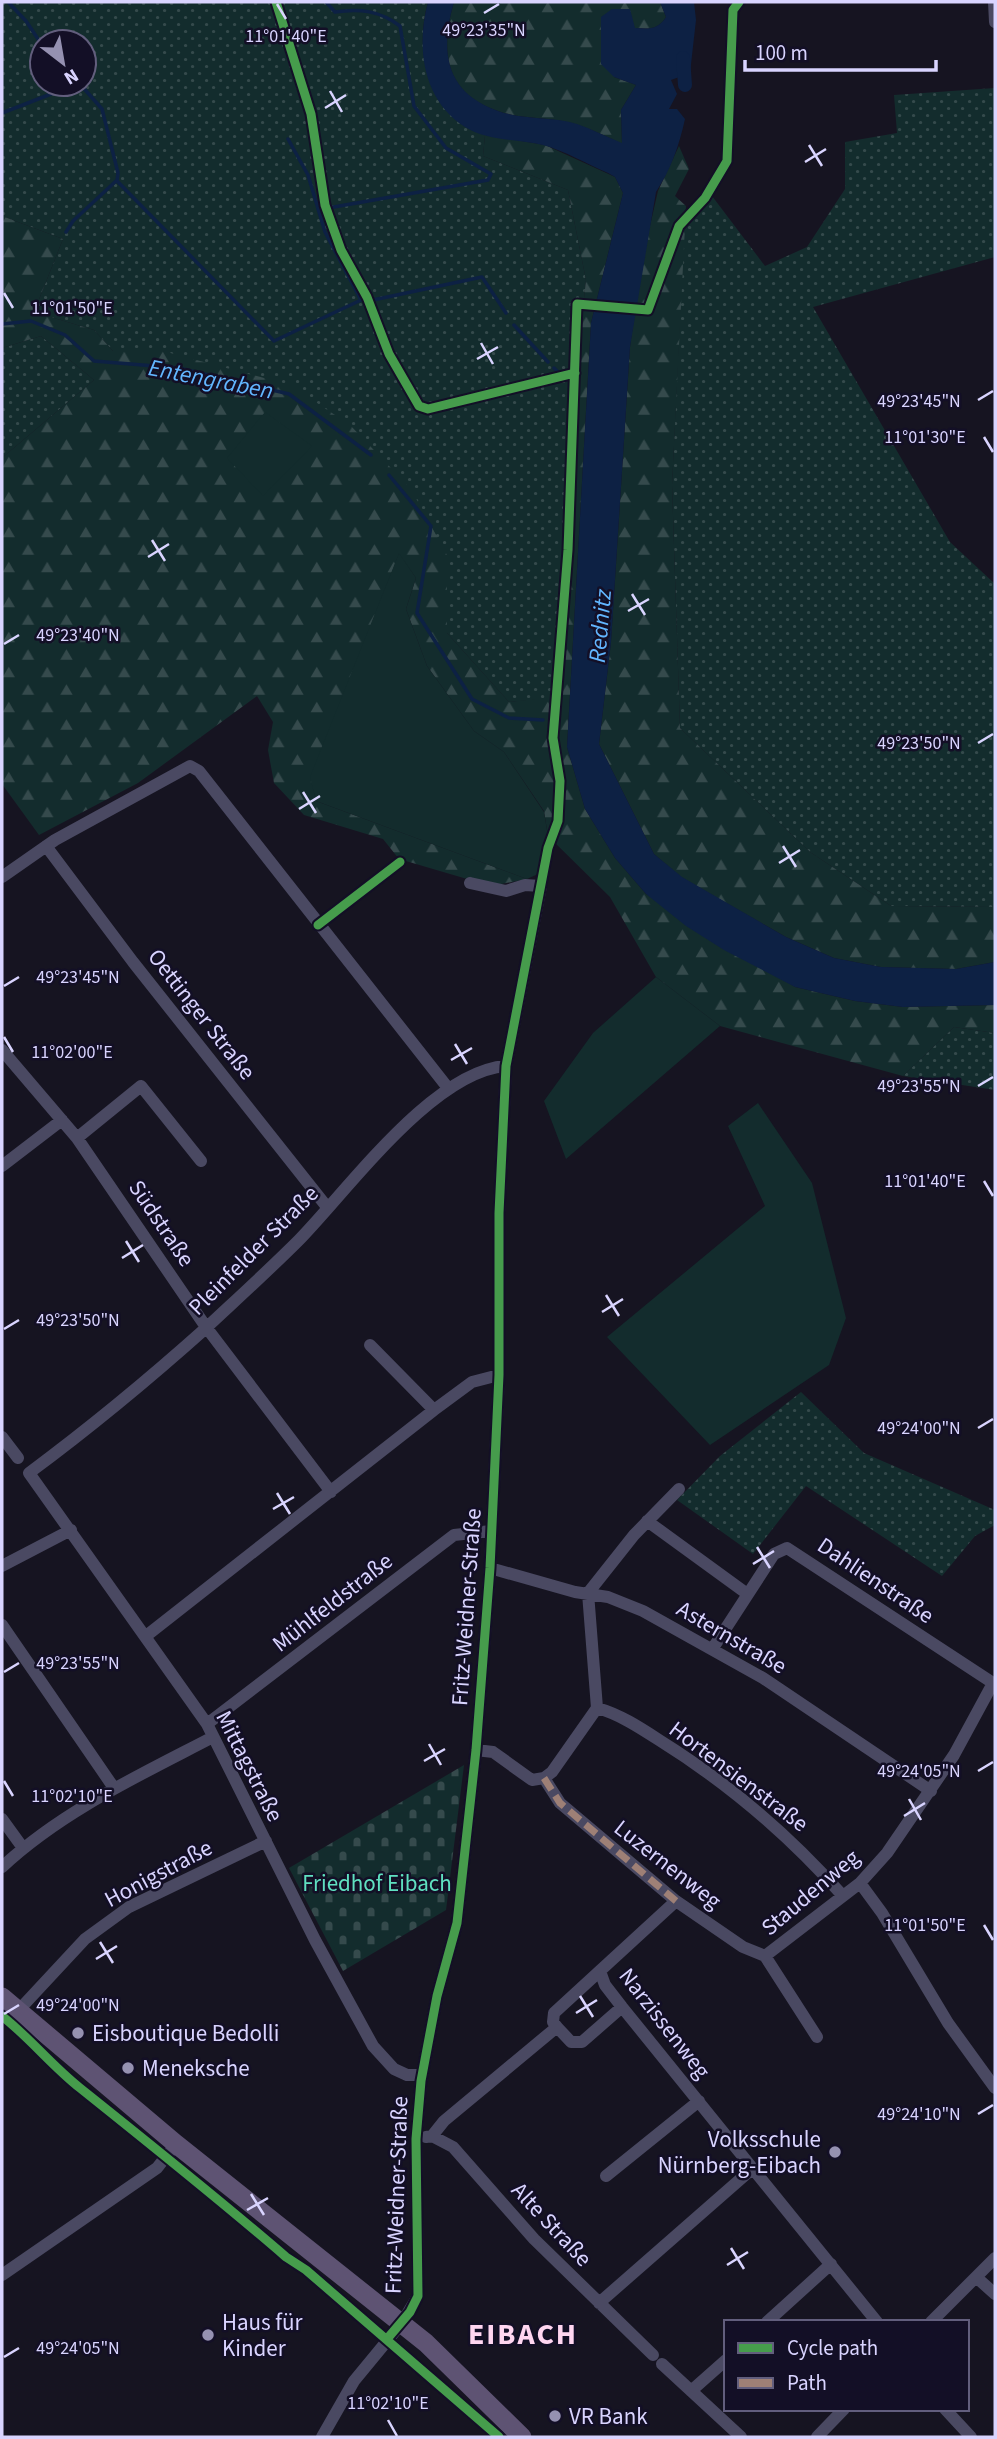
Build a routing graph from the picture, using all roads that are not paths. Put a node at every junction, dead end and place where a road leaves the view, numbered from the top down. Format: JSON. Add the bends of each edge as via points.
{"nodes":[{"id":1,"x":994,"y":2,"type":"edge"},
{"id":2,"x":995,"y":22,"type":"edge"},
{"id":3,"x":46,"y":846,"type":"junction"},
{"id":4,"x":2,"y":877,"type":"edge"},
{"id":5,"x":470,"y":883,"type":"dead end"},
{"id":6,"x":2,"y":1050,"type":"edge"},
{"id":7,"x":506,"y":1066,"type":"junction"},
{"id":8,"x":449,"y":1088,"type":"junction"},
{"id":9,"x":62,"y":1120,"type":"junction"},
{"id":10,"x":77,"y":1138,"type":"junction"},
{"id":11,"x":201,"y":1161,"type":"dead end"},
{"id":12,"x":2,"y":1166,"type":"edge"},
{"id":13,"x":327,"y":1207,"type":"junction"},
{"id":14,"x":206,"y":1327,"type":"junction"},
{"id":15,"x":370,"y":1345,"type":"dead end"},
{"id":16,"x":499,"y":1375,"type":"junction"},
{"id":17,"x":434,"y":1410,"type":"junction"},
{"id":18,"x":2,"y":1437,"type":"edge"},
{"id":19,"x":18,"y":1458,"type":"dead end"},
{"id":20,"x":29,"y":1473,"type":"joint"},
{"id":21,"x":679,"y":1489,"type":"dead end"},
{"id":22,"x":331,"y":1492,"type":"junction"},
{"id":23,"x":646,"y":1521,"type":"junction"},
{"id":24,"x":71,"y":1530,"type":"junction"},
{"id":25,"x":491,"y":1531,"type":"junction"},
{"id":26,"x":2,"y":1566,"type":"edge"},
{"id":27,"x":490,"y":1568,"type":"junction"},
{"id":28,"x":589,"y":1593,"type":"junction"},
{"id":29,"x":746,"y":1593,"type":"junction"},
{"id":30,"x":2,"y":1625,"type":"edge"},
{"id":31,"x":146,"y":1636,"type":"junction"},
{"id":32,"x":713,"y":1648,"type":"junction"},
{"id":33,"x":993,"y":1683,"type":"joint"},
{"id":34,"x":597,"y":1708,"type":"junction"},
{"id":35,"x":207,"y":1724,"type":"junction"},
{"id":36,"x":213,"y":1737,"type":"junction"},
{"id":37,"x":476,"y":1750,"type":"junction"},
{"id":38,"x":544,"y":1778,"type":"junction"},
{"id":39,"x":114,"y":1788,"type":"junction"},
{"id":40,"x":931,"y":1791,"type":"junction"},
{"id":41,"x":2,"y":1819,"type":"edge"},
{"id":42,"x":266,"y":1841,"type":"junction"},
{"id":43,"x":23,"y":1847,"type":"junction"},
{"id":44,"x":2,"y":1867,"type":"edge"},
{"id":45,"x":860,"y":1883,"type":"junction"},
{"id":46,"x":843,"y":1896,"type":"junction"},
{"id":47,"x":676,"y":1901,"type":"junction"},
{"id":48,"x":765,"y":1956,"type":"junction"},
{"id":49,"x":600,"y":1971,"type":"junction"},
{"id":50,"x":2,"y":1997,"type":"edge"},
{"id":51,"x":622,"y":2007,"type":"junction"},
{"id":52,"x":18,"y":2011,"type":"junction"},
{"id":53,"x":557,"y":2027,"type":"junction"},
{"id":54,"x":817,"y":2037,"type":"dead end"},
{"id":55,"x":421,"y":2075,"type":"junction"},
{"id":56,"x":995,"y":2088,"type":"edge"},
{"id":57,"x":699,"y":2101,"type":"junction"},
{"id":58,"x":432,"y":2136,"type":"junction"},
{"id":59,"x":416,"y":2139,"type":"junction"},
{"id":60,"x":176,"y":2144,"type":"junction"},
{"id":61,"x":752,"y":2169,"type":"junction"},
{"id":62,"x":606,"y":2176,"type":"dead end"},
{"id":63,"x":995,"y":2258,"type":"edge"},
{"id":64,"x":831,"y":2264,"type":"junction"},
{"id":65,"x":2,"y":2275,"type":"edge"},
{"id":66,"x":976,"y":2277,"type":"junction"},
{"id":67,"x":995,"y":2294,"type":"edge"},
{"id":68,"x":599,"y":2303,"type":"junction"},
{"id":69,"x":770,"y":2320,"type":"edge"},
{"id":70,"x":875,"y":2320,"type":"edge"},
{"id":71,"x":933,"y":2320,"type":"edge"},
{"id":72,"x":401,"y":2324,"type":"junction"},
{"id":73,"x":724,"y":2362,"type":"edge"},
{"id":74,"x":691,"y":2391,"type":"junction"},
{"id":75,"x":843,"y":2411,"type":"edge"},
{"id":76,"x":947,"y":2411,"type":"edge"},
{"id":77,"x":322,"y":2437,"type":"edge"},
{"id":78,"x":522,"y":2437,"type":"edge"},
{"id":79,"x":741,"y":2437,"type":"edge"},
{"id":80,"x":817,"y":2437,"type":"edge"},
{"id":81,"x":971,"y":2437,"type":"edge"}],
"edges":[{"from":1,"to":2,"type":"street"},
{"from":3,"to":4,"type":"street"},
{"from":3,"to":8,"type":"street","via":[[183,769],[190,766],[199,771]]},
{"from":3,"to":13,"type":"street","name":"Oettinger Straße"},
{"from":5,"to":7,"type":"street","name":"Fritz-Weidner-Straße","via":[[506,891],[525,885],[541,887]]},
{"from":6,"to":9,"type":"street","name":"Südstraße"},
{"from":7,"to":8,"type":"street","name":"Pleinfelder Straße","via":[[491,1067]]},
{"from":7,"to":16,"type":"street","name":"Fritz-Weidner-Straße","via":[[499,1213]]},
{"from":8,"to":13,"type":"street","name":"Pleinfelder Straße","via":[[366,1163]]},
{"from":9,"to":10,"type":"street","name":"Südstraße"},
{"from":9,"to":12,"type":"street"},
{"from":10,"to":11,"type":"street","via":[[141,1086]]},
{"from":10,"to":14,"type":"street","name":"Südstraße"},
{"from":13,"to":14,"type":"street","name":"Pleinfelder Straße","via":[[300,1239]]},
{"from":14,"to":20,"type":"street","name":"Pleinfelder Straße","via":[[121,1404]]},
{"from":14,"to":22,"type":"street","name":"Südstraße"},
{"from":15,"to":17,"type":"street"},
{"from":16,"to":17,"type":"street","via":[[472,1382]]},
{"from":16,"to":25,"type":"street","name":"Fritz-Weidner-Straße"},
{"from":17,"to":22,"type":"street"},
{"from":18,"to":19,"type":"street"},
{"from":20,"to":24,"type":"street","name":"Mittagstraße"},
{"from":21,"to":23,"type":"street"},
{"from":22,"to":31,"type":"street"},
{"from":23,"to":28,"type":"street"},
{"from":23,"to":29,"type":"street"},
{"from":24,"to":26,"type":"street"},
{"from":24,"to":31,"type":"street","name":"Mittagstraße"},
{"from":25,"to":27,"type":"street","name":"Fritz-Weidner-Straße"},
{"from":25,"to":35,"type":"street","name":"Mühlfeldstraße","via":[[454,1535]]},
{"from":27,"to":28,"type":"street","name":"Asternstraße"},
{"from":27,"to":37,"type":"street","name":"Fritz-Weidner-Straße"},
{"from":28,"to":32,"type":"street","name":"Asternstraße","via":[[643,1611]]},
{"from":28,"to":34,"type":"street"},
{"from":29,"to":32,"type":"street","name":"Dahlienstraße"},
{"from":29,"to":33,"type":"street","name":"Dahlienstraße","via":[[774,1554],[794,1550]]},
{"from":30,"to":39,"type":"street"},
{"from":31,"to":35,"type":"street","name":"Mittagstraße"},
{"from":32,"to":40,"type":"street","name":"Asternstraße","via":[[831,1720]]},
{"from":33,"to":40,"type":"street","name":"Staudenweg"},
{"from":34,"to":38,"type":"street"},
{"from":34,"to":46,"type":"street","name":"Hortensienstraße","via":[[631,1722],[733,1792],[796,1844]]},
{"from":35,"to":36,"type":"street","name":"Mittagstraße"},
{"from":36,"to":39,"type":"street"},
{"from":36,"to":42,"type":"street","name":"Mittagstraße"},
{"from":37,"to":38,"type":"street","via":[[493,1752],[532,1780]]},
{"from":37,"to":55,"type":"street","name":"Fritz-Weidner-Straße","via":[[457,1923]]},
{"from":38,"to":47,"type":"street","name":"Luzernenweg","via":[[560,1803]]},
{"from":39,"to":43,"type":"street"},
{"from":40,"to":45,"type":"street","name":"Staudenweg"},
{"from":41,"to":43,"type":"street"},
{"from":42,"to":52,"type":"street","name":"Honigstraße","via":[[129,1907],[85,1939]]},
{"from":42,"to":55,"type":"street","name":"Mittagstraße","via":[[373,2046],[394,2069]]},
{"from":43,"to":44,"type":"street"},
{"from":45,"to":46,"type":"street","name":"Staudenweg"},
{"from":45,"to":56,"type":"street","via":[[883,1913],[948,2023]]},
{"from":46,"to":48,"type":"street","name":"Staudenweg"},
{"from":47,"to":48,"type":"street","name":"Luzernenweg","via":[[743,1947]]},
{"from":47,"to":49,"type":"street"},
{"from":48,"to":54,"type":"street"},
{"from":49,"to":51,"type":"street","name":"Narzissenweg"},
{"from":49,"to":53,"type":"street","via":[[554,2013]]},
{"from":50,"to":52,"type":"main road"},
{"from":51,"to":53,"type":"street","via":[[576,2044]]},
{"from":51,"to":57,"type":"street","name":"Narzissenweg"},
{"from":52,"to":60,"type":"main road"},
{"from":53,"to":58,"type":"street"},
{"from":55,"to":59,"type":"street","name":"Fritz-Weidner-Straße"},
{"from":57,"to":61,"type":"street","name":"Narzissenweg"},
{"from":57,"to":62,"type":"street","name":"Narzissenweg"},
{"from":58,"to":59,"type":"street"},
{"from":58,"to":68,"type":"street","name":"Alte Straße","via":[[453,2147],[534,2239]]},
{"from":59,"to":72,"type":"street","name":"Fritz-Weidner-Straße","via":[[418,2295]]},
{"from":60,"to":65,"type":"street","via":[[157,2168]]},
{"from":60,"to":72,"type":"main road"},
{"from":61,"to":64,"type":"street","name":"Narzissenweg"},
{"from":61,"to":68,"type":"street"},
{"from":63,"to":66,"type":"street"},
{"from":64,"to":69,"type":"street"},
{"from":64,"to":70,"type":"street","name":"Narzissenweg"},
{"from":66,"to":67,"type":"street"},
{"from":66,"to":71,"type":"street"},
{"from":68,"to":74,"type":"street","name":"Alte Straße"},
{"from":72,"to":77,"type":"street","name":"Fritz-Weidner-Straße","via":[[354,2381]]},
{"from":72,"to":78,"type":"main road","via":[[449,2364]]},
{"from":73,"to":74,"type":"street"},
{"from":74,"to":79,"type":"street","name":"Alte Straße"},
{"from":75,"to":80,"type":"street"},
{"from":76,"to":81,"type":"street"}]}
